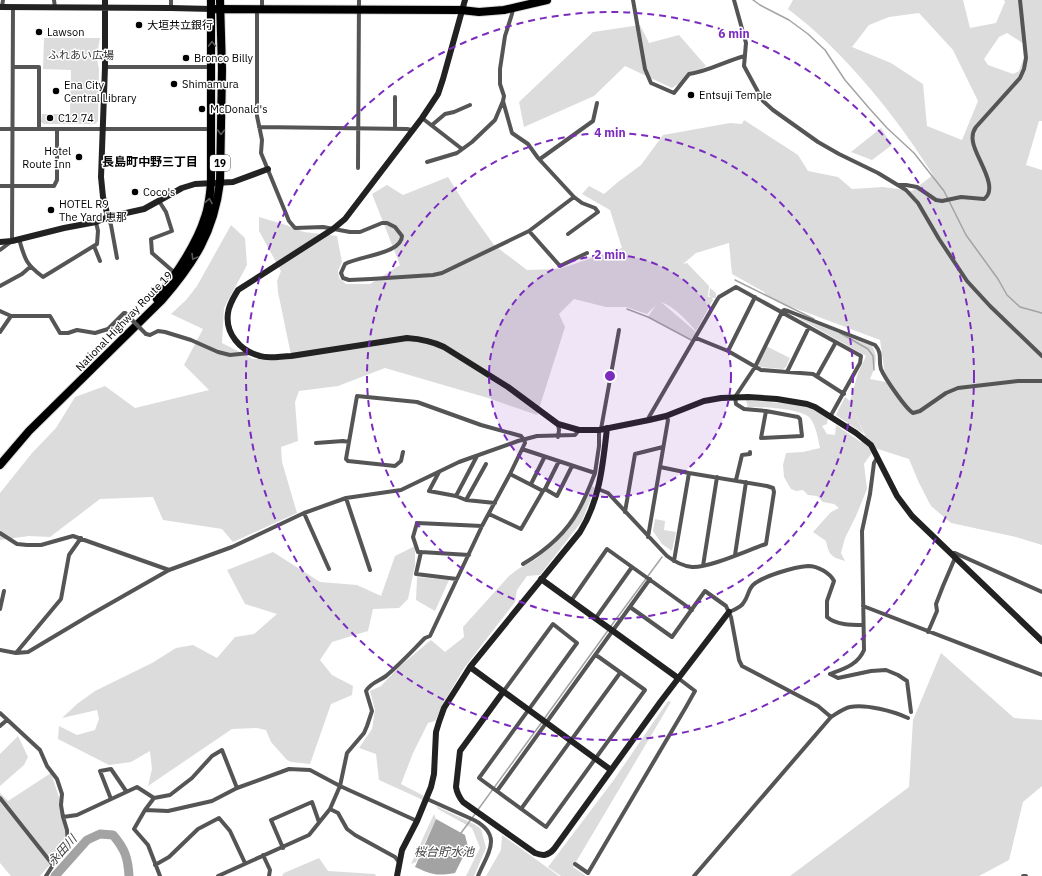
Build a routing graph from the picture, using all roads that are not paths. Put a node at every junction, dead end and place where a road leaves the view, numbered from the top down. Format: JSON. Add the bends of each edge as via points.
{"nodes":[{"id":1,"x":2,"y":0,"type":"edge"},
{"id":2,"x":54,"y":0,"type":"edge"},
{"id":3,"x":105,"y":0,"type":"edge"},
{"id":4,"x":171,"y":0,"type":"edge"},
{"id":5,"x":211,"y":0,"type":"edge"},
{"id":6,"x":220,"y":0,"type":"edge"},
{"id":7,"x":262,"y":0,"type":"edge"},
{"id":8,"x":465,"y":0,"type":"edge"},
{"id":9,"x":546,"y":0,"type":"edge"},
{"id":10,"x":633,"y":0,"type":"edge"},
{"id":11,"x":734,"y":0,"type":"edge"},
{"id":12,"x":1020,"y":0,"type":"edge"},
{"id":13,"x":359,"y":4,"type":"edge"},
{"id":14,"x":1,"y":7,"type":"edge"},
{"id":15,"x":14,"y":7,"type":"junction"},
{"id":16,"x":55,"y":8,"type":"junction"},
{"id":17,"x":106,"y":8,"type":"junction"},
{"id":18,"x":171,"y":8,"type":"junction"},
{"id":19,"x":513,"y":8,"type":"junction"},
{"id":20,"x":216,"y":9,"type":"junction"},
{"id":21,"x":260,"y":9,"type":"junction"},
{"id":22,"x":461,"y":10,"type":"junction"},
{"id":23,"x":745,"y":56,"type":"junction"},
{"id":24,"x":12,"y":67,"type":"junction"},
{"id":25,"x":104,"y":67,"type":"junction"},
{"id":26,"x":212,"y":67,"type":"junction"},
{"id":27,"x":395,"y":97,"type":"dead end"},
{"id":28,"x":503,"y":101,"type":"junction"},
{"id":29,"x":597,"y":104,"type":"dead end"},
{"id":30,"x":470,"y":105,"type":"dead end"},
{"id":31,"x":422,"y":118,"type":"junction"},
{"id":32,"x":432,"y":125,"type":"junction"},
{"id":33,"x":259,"y":127,"type":"junction"},
{"id":34,"x":102,"y":128,"type":"junction"},
{"id":35,"x":358,"y":128,"type":"junction"},
{"id":36,"x":0,"y":129,"type":"edge"},
{"id":37,"x":12,"y":129,"type":"junction"},
{"id":38,"x":39,"y":129,"type":"junction"},
{"id":39,"x":57,"y":129,"type":"junction"},
{"id":40,"x":212,"y":129,"type":"junction"},
{"id":41,"x":395,"y":129,"type":"junction"},
{"id":42,"x":412,"y":130,"type":"junction"},
{"id":43,"x":462,"y":149,"type":"junction"},
{"id":44,"x":540,"y":159,"type":"junction"},
{"id":45,"x":427,"y":162,"type":"dead end"},
{"id":46,"x":358,"y":168,"type":"dead end"},
{"id":47,"x":268,"y":169,"type":"junction"},
{"id":48,"x":216,"y":183,"type":"junction"},
{"id":49,"x":898,"y":185,"type":"junction"},
{"id":50,"x":0,"y":186,"type":"edge"},
{"id":51,"x":11,"y":186,"type":"junction"},
{"id":52,"x":574,"y":197,"type":"junction"},
{"id":53,"x":159,"y":201,"type":"junction"},
{"id":54,"x":108,"y":217,"type":"junction"},
{"id":55,"x":96,"y":222,"type":"junction"},
{"id":56,"x":333,"y":229,"type":"junction"},
{"id":57,"x":529,"y":231,"type":"junction"},
{"id":58,"x":568,"y":234,"type":"dead end"},
{"id":59,"x":19,"y":239,"type":"junction"},
{"id":60,"x":12,"y":241,"type":"junction"},
{"id":61,"x":0,"y":242,"type":"edge"},
{"id":62,"x":94,"y":246,"type":"junction"},
{"id":63,"x":0,"y":250,"type":"edge"},
{"id":64,"x":587,"y":253,"type":"dead end"},
{"id":65,"x":116,"y":258,"type":"dead end"},
{"id":66,"x":100,"y":261,"type":"dead end"},
{"id":67,"x":30,"y":267,"type":"junction"},
{"id":68,"x":175,"y":273,"type":"junction"},
{"id":69,"x":0,"y":286,"type":"edge"},
{"id":70,"x":754,"y":297,"type":"junction"},
{"id":71,"x":0,"y":311,"type":"edge"},
{"id":72,"x":782,"y":312,"type":"junction"},
{"id":73,"x":11,"y":316,"type":"junction"},
{"id":74,"x":809,"y":327,"type":"junction"},
{"id":75,"x":619,"y":330,"type":"dead end"},
{"id":76,"x":0,"y":332,"type":"edge"},
{"id":77,"x":696,"y":338,"type":"junction"},
{"id":78,"x":836,"y":342,"type":"junction"},
{"id":79,"x":728,"y":351,"type":"junction"},
{"id":80,"x":250,"y":352,"type":"junction"},
{"id":81,"x":1042,"y":356,"type":"edge"},
{"id":82,"x":755,"y":367,"type":"junction"},
{"id":83,"x":787,"y":372,"type":"junction"},
{"id":84,"x":817,"y":376,"type":"junction"},
{"id":85,"x":1042,"y":382,"type":"edge"},
{"id":86,"x":844,"y":394,"type":"junction"},
{"id":87,"x":736,"y":397,"type":"junction"},
{"id":88,"x":766,"y":411,"type":"junction"},
{"id":89,"x":666,"y":416,"type":"junction"},
{"id":90,"x":830,"y":417,"type":"junction"},
{"id":91,"x":649,"y":420,"type":"junction"},
{"id":92,"x":558,"y":424,"type":"junction"},
{"id":93,"x":603,"y":429,"type":"junction"},
{"id":94,"x":578,"y":430,"type":"junction"},
{"id":95,"x":558,"y":437,"type":"junction"},
{"id":96,"x":524,"y":440,"type":"junction"},
{"id":97,"x":349,"y":442,"type":"junction"},
{"id":98,"x":316,"y":443,"type":"dead end"},
{"id":99,"x":663,"y":447,"type":"junction"},
{"id":100,"x":522,"y":449,"type":"junction"},
{"id":101,"x":403,"y":452,"type":"dead end"},
{"id":102,"x":750,"y":452,"type":"dead end"},
{"id":103,"x":477,"y":456,"type":"junction"},
{"id":104,"x":544,"y":458,"type":"junction"},
{"id":105,"x":877,"y":458,"type":"junction"},
{"id":106,"x":0,"y":460,"type":"edge"},
{"id":107,"x":559,"y":461,"type":"junction"},
{"id":108,"x":486,"y":464,"type":"dead end"},
{"id":109,"x":0,"y":465,"type":"edge"},
{"id":110,"x":572,"y":466,"type":"junction"},
{"id":111,"x":660,"y":467,"type":"junction"},
{"id":112,"x":438,"y":472,"type":"junction"},
{"id":113,"x":595,"y":473,"type":"junction"},
{"id":114,"x":689,"y":473,"type":"junction"},
{"id":115,"x":510,"y":474,"type":"junction"},
{"id":116,"x":718,"y":477,"type":"junction"},
{"id":117,"x":736,"y":480,"type":"junction"},
{"id":118,"x":746,"y":482,"type":"junction"},
{"id":119,"x":531,"y":484,"type":"junction"},
{"id":120,"x":598,"y":489,"type":"junction"},
{"id":121,"x":544,"y":490,"type":"junction"},
{"id":122,"x":456,"y":496,"type":"junction"},
{"id":123,"x":346,"y":498,"type":"junction"},
{"id":124,"x":466,"y":500,"type":"junction"},
{"id":125,"x":495,"y":503,"type":"junction"},
{"id":126,"x":625,"y":512,"type":"junction"},
{"id":127,"x":304,"y":513,"type":"junction"},
{"id":128,"x":489,"y":514,"type":"junction"},
{"id":129,"x":482,"y":526,"type":"junction"},
{"id":130,"x":0,"y":533,"type":"edge"},
{"id":131,"x":81,"y":538,"type":"junction"},
{"id":132,"x":648,"y":538,"type":"junction"},
{"id":133,"x":421,"y":552,"type":"junction"},
{"id":134,"x":469,"y":555,"type":"junction"},
{"id":135,"x":735,"y":555,"type":"junction"},
{"id":136,"x":953,"y":556,"type":"junction"},
{"id":137,"x":674,"y":561,"type":"junction"},
{"id":138,"x":523,"y":564,"type":"dead end"},
{"id":139,"x":703,"y":566,"type":"junction"},
{"id":140,"x":632,"y":567,"type":"junction"},
{"id":141,"x":329,"y":569,"type":"dead end"},
{"id":142,"x":169,"y":570,"type":"junction"},
{"id":143,"x":370,"y":570,"type":"dead end"},
{"id":144,"x":458,"y":579,"type":"junction"},
{"id":145,"x":541,"y":579,"type":"junction"},
{"id":146,"x":650,"y":579,"type":"junction"},
{"id":147,"x":4,"y":591,"type":"dead end"},
{"id":148,"x":1042,"y":592,"type":"edge"},
{"id":149,"x":571,"y":601,"type":"junction"},
{"id":150,"x":864,"y":606,"type":"junction"},
{"id":151,"x":630,"y":607,"type":"junction"},
{"id":152,"x":0,"y":609,"type":"edge"},
{"id":153,"x":692,"y":610,"type":"junction"},
{"id":154,"x":729,"y":612,"type":"junction"},
{"id":155,"x":595,"y":619,"type":"junction"},
{"id":156,"x":863,"y":625,"type":"junction"},
{"id":157,"x":612,"y":631,"type":"junction"},
{"id":158,"x":928,"y":632,"type":"junction"},
{"id":159,"x":1042,"y":641,"type":"edge"},
{"id":160,"x":0,"y":650,"type":"edge"},
{"id":161,"x":16,"y":652,"type":"junction"},
{"id":162,"x":596,"y":655,"type":"junction"},
{"id":163,"x":470,"y":668,"type":"junction"},
{"id":164,"x":620,"y":673,"type":"junction"},
{"id":165,"x":1042,"y":675,"type":"edge"},
{"id":166,"x":678,"y":678,"type":"junction"},
{"id":167,"x":503,"y":692,"type":"junction"},
{"id":168,"x":528,"y":710,"type":"junction"},
{"id":169,"x":911,"y":712,"type":"dead end"},
{"id":170,"x":0,"y":713,"type":"edge"},
{"id":171,"x":831,"y":717,"type":"junction"},
{"id":172,"x":908,"y":718,"type":"dead end"},
{"id":173,"x":7,"y":720,"type":"junction"},
{"id":174,"x":546,"y":723,"type":"junction"},
{"id":175,"x":0,"y":726,"type":"edge"},
{"id":176,"x":571,"y":741,"type":"junction"},
{"id":177,"x":595,"y":759,"type":"junction"},
{"id":178,"x":611,"y":770,"type":"junction"},
{"id":179,"x":340,"y":786,"type":"junction"},
{"id":180,"x":237,"y":788,"type":"junction"},
{"id":181,"x":497,"y":790,"type":"junction"},
{"id":182,"x":126,"y":791,"type":"junction"},
{"id":183,"x":0,"y":798,"type":"edge"},
{"id":184,"x":154,"y":798,"type":"junction"},
{"id":185,"x":111,"y":799,"type":"junction"},
{"id":186,"x":427,"y":799,"type":"junction"},
{"id":187,"x":330,"y":809,"type":"junction"},
{"id":188,"x":521,"y":809,"type":"junction"},
{"id":189,"x":145,"y":810,"type":"junction"},
{"id":190,"x":63,"y":817,"type":"junction"},
{"id":191,"x":417,"y":821,"type":"junction"},
{"id":192,"x":320,"y":822,"type":"junction"},
{"id":193,"x":282,"y":848,"type":"junction"},
{"id":194,"x":263,"y":855,"type":"junction"},
{"id":195,"x":400,"y":862,"type":"junction"},
{"id":196,"x":245,"y":863,"type":"junction"},
{"id":197,"x":575,"y":864,"type":"dead end"},
{"id":198,"x":53,"y":865,"type":"junction"},
{"id":199,"x":155,"y":865,"type":"junction"},
{"id":200,"x":46,"y":876,"type":"edge"},
{"id":201,"x":160,"y":876,"type":"edge"},
{"id":202,"x":218,"y":876,"type":"edge"},
{"id":203,"x":269,"y":876,"type":"edge"},
{"id":204,"x":397,"y":876,"type":"edge"},
{"id":205,"x":478,"y":876,"type":"edge"},
{"id":206,"x":694,"y":876,"type":"edge"}],
"edges":[{"from":1,"to":14,"type":"street"},
{"from":2,"to":16,"type":"street"},
{"from":3,"to":17,"type":"street"},
{"from":4,"to":18,"type":"street"},
{"from":5,"to":20,"type":"highway","name":"National Highway Route 19","number":"19"},
{"from":6,"to":20,"type":"highway","name":"National Highway Route 19","number":"19"},
{"from":7,"to":21,"type":"street"},
{"from":8,"to":22,"type":"street"},
{"from":9,"to":19,"type":"highway"},
{"from":10,"to":23,"type":"street","via":[[644,69],[651,83],[674,93],[689,74]]},
{"from":11,"to":23,"type":"street","via":[[746,43]]},
{"from":12,"to":49,"type":"street","via":[[1026,58],[1024,69],[1020,78],[973,132],[973,142],[990,186],[988,195],[984,199],[960,197],[936,200],[916,187]]},
{"from":13,"to":21,"type":"highway"},
{"from":13,"to":22,"type":"highway"},
{"from":13,"to":35,"type":"street"},
{"from":14,"to":15,"type":"street"},
{"from":15,"to":16,"type":"street"},
{"from":15,"to":24,"type":"street"},
{"from":16,"to":17,"type":"street"},
{"from":17,"to":18,"type":"street"},
{"from":17,"to":25,"type":"street"},
{"from":18,"to":20,"type":"street"},
{"from":19,"to":22,"type":"highway","via":[[486,12]]},
{"from":19,"to":28,"type":"street","via":[[500,69]]},
{"from":20,"to":21,"type":"highway"},
{"from":26,"to":20,"type":"highway","name":"National Highway Route 19","number":"19","one_way":true},
{"from":20,"to":48,"type":"highway","name":"National Highway Route 19","number":"19","one_way":true,"via":[[222,69]]},
{"from":21,"to":33,"type":"street","via":[[257,116]]},
{"from":22,"to":31,"type":"street","via":[[441,89]]},
{"from":23,"to":49,"type":"street","via":[[745,69],[762,101],[829,148]]},
{"from":24,"to":37,"type":"street"},
{"from":24,"to":38,"type":"street","via":[[39,67]]},
{"from":25,"to":26,"type":"street"},
{"from":25,"to":34,"type":"street"},
{"from":26,"to":40,"type":"highway","name":"National Highway Route 19","number":"19"},
{"from":27,"to":41,"type":"street"},
{"from":28,"to":43,"type":"street","via":[[495,120]]},
{"from":28,"to":44,"type":"street","via":[[512,133],[528,144]]},
{"from":29,"to":44,"type":"street","via":[[593,120]]},
{"from":30,"to":32,"type":"street","via":[[445,114]]},
{"from":31,"to":32,"type":"street"},
{"from":31,"to":42,"type":"street"},
{"from":32,"to":43,"type":"street"},
{"from":33,"to":35,"type":"street"},
{"from":33,"to":47,"type":"street","via":[[261,153]]},
{"from":34,"to":39,"type":"street"},
{"from":34,"to":40,"type":"street"},
{"from":34,"to":54,"type":"street","via":[[101,177]]},
{"from":35,"to":41,"type":"street"},
{"from":35,"to":46,"type":"street"},
{"from":36,"to":37,"type":"street"},
{"from":37,"to":38,"type":"street"},
{"from":37,"to":51,"type":"street"},
{"from":38,"to":39,"type":"street"},
{"from":39,"to":51,"type":"street","via":[[57,180],[54,186]]},
{"from":40,"to":48,"type":"highway","name":"National Highway Route 19","number":"19"},
{"from":41,"to":42,"type":"street"},
{"from":42,"to":56,"type":"street","via":[[352,210]]},
{"from":43,"to":45,"type":"street","via":[[457,153]]},
{"from":44,"to":52,"type":"street"},
{"from":47,"to":48,"type":"street","via":[[238,181]]},
{"from":47,"to":56,"type":"street","via":[[286,216],[293,227]]},
{"from":48,"to":53,"type":"street","via":[[195,184],[182,188]]},
{"from":68,"to":48,"type":"highway","name":"National Highway Route 19","number":"19","one_way":true,"via":[[200,230]]},
{"from":48,"to":109,"type":"highway","name":"National Highway Route 19","number":"19","one_way":true,"via":[[218,199],[209,230],[180,279]]},
{"from":49,"to":81,"type":"street","via":[[918,203],[968,281]]},
{"from":50,"to":51,"type":"street"},
{"from":51,"to":60,"type":"street"},
{"from":52,"to":57,"type":"street"},
{"from":52,"to":58,"type":"street","via":[[598,212]]},
{"from":53,"to":54,"type":"street","via":[[144,209]]},
{"from":53,"to":68,"type":"street","via":[[166,212],[172,231],[151,239],[152,252]]},
{"from":54,"to":55,"type":"street"},
{"from":54,"to":65,"type":"street"},
{"from":55,"to":59,"type":"street"},
{"from":55,"to":62,"type":"street","via":[[98,238]]},
{"from":56,"to":57,"type":"street","via":[[360,232],[385,222],[395,226],[402,236],[400,244],[393,249],[345,264],[341,275],[349,280],[442,273]]},
{"from":56,"to":80,"type":"street","via":[[238,290],[231,301],[228,325],[239,345]]},
{"from":57,"to":64,"type":"street","via":[[560,266]]},
{"from":59,"to":60,"type":"street"},
{"from":59,"to":67,"type":"street"},
{"from":60,"to":61,"type":"street"},
{"from":60,"to":63,"type":"street"},
{"from":62,"to":66,"type":"street"},
{"from":62,"to":67,"type":"street","via":[[43,278]]},
{"from":67,"to":69,"type":"street"},
{"from":68,"to":106,"type":"highway","name":"National Highway Route 19","number":"19","via":[[144,313]]},
{"from":70,"to":72,"type":"street"},
{"from":70,"to":77,"type":"street","via":[[736,287],[719,297]]},
{"from":70,"to":79,"type":"street"},
{"from":71,"to":73,"type":"street"},
{"from":72,"to":74,"type":"street"},
{"from":72,"to":82,"type":"street"},
{"from":72,"to":85,"type":"street","via":[[788,311],[875,345],[879,350],[883,373],[906,407],[913,412],[920,411],[958,388],[1018,380]]},
{"from":73,"to":76,"type":"street"},
{"from":73,"to":80,"type":"street","bridge":true,"via":[[50,316],[60,333],[77,330],[95,333],[108,329],[124,312],[146,334],[165,332],[230,355]]},
{"from":74,"to":78,"type":"street"},
{"from":74,"to":83,"type":"street"},
{"from":75,"to":93,"type":"street"},
{"from":77,"to":79,"type":"street"},
{"from":77,"to":91,"type":"street"},
{"from":78,"to":84,"type":"street"},
{"from":78,"to":86,"type":"street","via":[[859,354],[861,358]]},
{"from":79,"to":82,"type":"street"},
{"from":80,"to":92,"type":"street","via":[[261,357],[291,356],[420,338],[457,355],[508,387]]},
{"from":82,"to":83,"type":"street","via":[[761,370]]},
{"from":82,"to":87,"type":"street"},
{"from":83,"to":84,"type":"street"},
{"from":84,"to":86,"type":"street"},
{"from":86,"to":90,"type":"street"},
{"from":87,"to":88,"type":"street","via":[[736,404],[740,408]]},
{"from":87,"to":89,"type":"street","via":[[704,402]]},
{"from":87,"to":90,"type":"street","via":[[777,399],[806,404]]},
{"from":88,"to":88,"type":"street","via":[[761,438],[802,436],[798,417]]},
{"from":89,"to":91,"type":"street"},
{"from":89,"to":99,"type":"street","via":[[668,420]]},
{"from":90,"to":105,"type":"street","via":[[856,432],[871,445]]},
{"from":91,"to":93,"type":"street"},
{"from":92,"to":94,"type":"street"},
{"from":92,"to":95,"type":"street"},
{"from":93,"to":94,"type":"street"},
{"from":93,"to":113,"type":"street"},
{"from":93,"to":120,"type":"street","via":[[603,465]]},
{"from":94,"to":95,"type":"street","via":[[575,435]]},
{"from":95,"to":96,"type":"street","via":[[537,436]]},
{"from":96,"to":97,"type":"street","via":[[521,436],[417,402],[357,396]]},
{"from":96,"to":100,"type":"street"},
{"from":96,"to":103,"type":"street"},
{"from":97,"to":98,"type":"street"},
{"from":97,"to":101,"type":"street","via":[[346,460],[348,461],[395,466],[401,461]]},
{"from":99,"to":111,"type":"street"},
{"from":99,"to":126,"type":"street","via":[[635,454]]},
{"from":100,"to":104,"type":"street"},
{"from":100,"to":115,"type":"street"},
{"from":102,"to":117,"type":"street","via":[[742,455]]},
{"from":103,"to":112,"type":"street"},
{"from":103,"to":122,"type":"street"},
{"from":104,"to":107,"type":"street"},
{"from":104,"to":119,"type":"street"},
{"from":105,"to":136,"type":"street","via":[[905,507]]},
{"from":105,"to":150,"type":"street","via":[[862,531]]},
{"from":107,"to":110,"type":"street"},
{"from":107,"to":121,"type":"street"},
{"from":108,"to":124,"type":"street"},
{"from":110,"to":113,"type":"street"},
{"from":110,"to":121,"type":"street","via":[[557,496]]},
{"from":111,"to":114,"type":"street"},
{"from":111,"to":132,"type":"street"},
{"from":112,"to":122,"type":"street","via":[[428,491]]},
{"from":112,"to":123,"type":"street","via":[[401,490]]},
{"from":113,"to":138,"type":"street","via":[[578,512],[566,529],[544,550]]},
{"from":114,"to":116,"type":"street"},
{"from":114,"to":137,"type":"street"},
{"from":115,"to":119,"type":"street"},
{"from":115,"to":125,"type":"street"},
{"from":116,"to":117,"type":"street"},
{"from":116,"to":139,"type":"street"},
{"from":117,"to":118,"type":"street"},
{"from":118,"to":135,"type":"street"},
{"from":118,"to":135,"type":"street","via":[[770,487],[774,492],[766,544]]},
{"from":119,"to":121,"type":"street"},
{"from":120,"to":126,"type":"street","via":[[608,493]]},
{"from":120,"to":145,"type":"street","via":[[588,519],[580,532]]},
{"from":121,"to":128,"type":"street","via":[[521,530]]},
{"from":122,"to":124,"type":"street"},
{"from":123,"to":127,"type":"street"},
{"from":123,"to":143,"type":"street"},
{"from":124,"to":125,"type":"street"},
{"from":125,"to":128,"type":"street"},
{"from":126,"to":132,"type":"street"},
{"from":127,"to":141,"type":"street"},
{"from":127,"to":142,"type":"street","via":[[232,547]]},
{"from":128,"to":129,"type":"street"},
{"from":129,"to":133,"type":"street","via":[[417,523],[413,537],[418,552]]},
{"from":129,"to":134,"type":"street"},
{"from":130,"to":131,"type":"street","via":[[18,544],[27,545],[41,545],[73,536]]},
{"from":131,"to":142,"type":"street"},
{"from":131,"to":161,"type":"street","via":[[69,555],[61,599]]},
{"from":132,"to":137,"type":"street"},
{"from":133,"to":134,"type":"street"},
{"from":133,"to":144,"type":"street","via":[[416,574]]},
{"from":134,"to":144,"type":"street"},
{"from":135,"to":139,"type":"street"},
{"from":136,"to":148,"type":"street","via":[[954,553]]},
{"from":136,"to":158,"type":"street"},
{"from":136,"to":159,"type":"street"},
{"from":137,"to":139,"type":"street","via":[[691,567]]},
{"from":140,"to":146,"type":"street"},
{"from":140,"to":149,"type":"street","via":[[607,549]]},
{"from":140,"to":155,"type":"street"},
{"from":142,"to":161,"type":"street","via":[[28,652]]},
{"from":144,"to":179,"type":"street","via":[[430,636],[424,638],[393,670],[366,691],[372,711],[364,734],[347,753]]},
{"from":145,"to":149,"type":"street"},
{"from":145,"to":163,"type":"street"},
{"from":146,"to":151,"type":"street"},
{"from":146,"to":153,"type":"street"},
{"from":147,"to":152,"type":"street"},
{"from":149,"to":155,"type":"street"},
{"from":150,"to":156,"type":"street"},
{"from":150,"to":158,"type":"street"},
{"from":151,"to":153,"type":"street","via":[[672,637]]},
{"from":151,"to":157,"type":"street"},
{"from":153,"to":154,"type":"street","via":[[705,591],[726,606]]},
{"from":154,"to":156,"type":"street","via":[[744,604],[752,586],[774,574],[809,566],[832,575],[834,581],[827,601],[827,617],[832,621]]},
{"from":154,"to":166,"type":"street"},
{"from":154,"to":171,"type":"street","via":[[742,666],[818,706]]},
{"from":155,"to":157,"type":"street"},
{"from":156,"to":169,"type":"street","via":[[862,655],[854,664],[830,674],[838,678],[886,670],[898,675],[907,681]]},
{"from":157,"to":162,"type":"street"},
{"from":157,"to":166,"type":"street"},
{"from":158,"to":165,"type":"street"},
{"from":160,"to":161,"type":"street"},
{"from":162,"to":164,"type":"street"},
{"from":162,"to":174,"type":"street"},
{"from":163,"to":167,"type":"street"},
{"from":163,"to":186,"type":"street","via":[[451,696],[438,722],[434,774]]},
{"from":164,"to":176,"type":"street"},
{"from":164,"to":177,"type":"street","via":[[645,690]]},
{"from":166,"to":178,"type":"street"},
{"from":166,"to":197,"type":"street","via":[[695,691],[692,697],[588,873]]},
{"from":167,"to":168,"type":"street"},
{"from":167,"to":168,"type":"street","via":[[553,624],[577,643]]},
{"from":167,"to":178,"type":"street","via":[[458,754],[456,792],[463,802],[535,853],[545,856],[554,850]]},
{"from":168,"to":174,"type":"street"},
{"from":168,"to":181,"type":"street","via":[[479,778]]},
{"from":170,"to":173,"type":"street"},
{"from":171,"to":172,"type":"street","via":[[849,707],[868,707],[895,712]]},
{"from":171,"to":206,"type":"street"},
{"from":173,"to":175,"type":"street"},
{"from":173,"to":190,"type":"street","via":[[40,750],[47,766],[57,779],[62,794]]},
{"from":174,"to":176,"type":"street"},
{"from":174,"to":181,"type":"street"},
{"from":176,"to":177,"type":"street"},
{"from":176,"to":188,"type":"street"},
{"from":177,"to":178,"type":"street"},
{"from":177,"to":188,"type":"street","via":[[546,827]]},
{"from":179,"to":180,"type":"street","via":[[310,770],[289,769]]},
{"from":179,"to":187,"type":"street"},
{"from":179,"to":191,"type":"street"},
{"from":180,"to":184,"type":"street","via":[[222,750],[212,756],[192,778],[170,795]]},
{"from":180,"to":189,"type":"street","via":[[212,801],[168,810]]},
{"from":181,"to":188,"type":"street"},
{"from":182,"to":184,"type":"street","via":[[137,787]]},
{"from":182,"to":185,"type":"street"},
{"from":182,"to":185,"type":"street","via":[[111,769],[100,771]]},
{"from":183,"to":198,"type":"street"},
{"from":184,"to":189,"type":"street"},
{"from":185,"to":190,"type":"street","via":[[77,814]]},
{"from":186,"to":191,"type":"street"},
{"from":186,"to":205,"type":"street","via":[[474,820],[487,830],[492,841],[489,854]]},
{"from":187,"to":192,"type":"street"},
{"from":187,"to":195,"type":"street","via":[[338,813],[347,829]]},
{"from":189,"to":199,"type":"street","via":[[134,828],[148,845]]},
{"from":190,"to":198,"type":"street","via":[[68,843]]},
{"from":191,"to":195,"type":"street","via":[[402,850]]},
{"from":192,"to":193,"type":"street","via":[[310,835]]},
{"from":192,"to":193,"type":"street","via":[[312,802],[271,820]]},
{"from":193,"to":194,"type":"street"},
{"from":194,"to":196,"type":"street"},
{"from":194,"to":203,"type":"street","via":[[270,870]]},
{"from":195,"to":204,"type":"street"},
{"from":196,"to":199,"type":"street","via":[[230,831],[219,818],[198,829],[169,857]]},
{"from":196,"to":202,"type":"street"},
{"from":198,"to":200,"type":"street"},
{"from":199,"to":201,"type":"street"}]}
